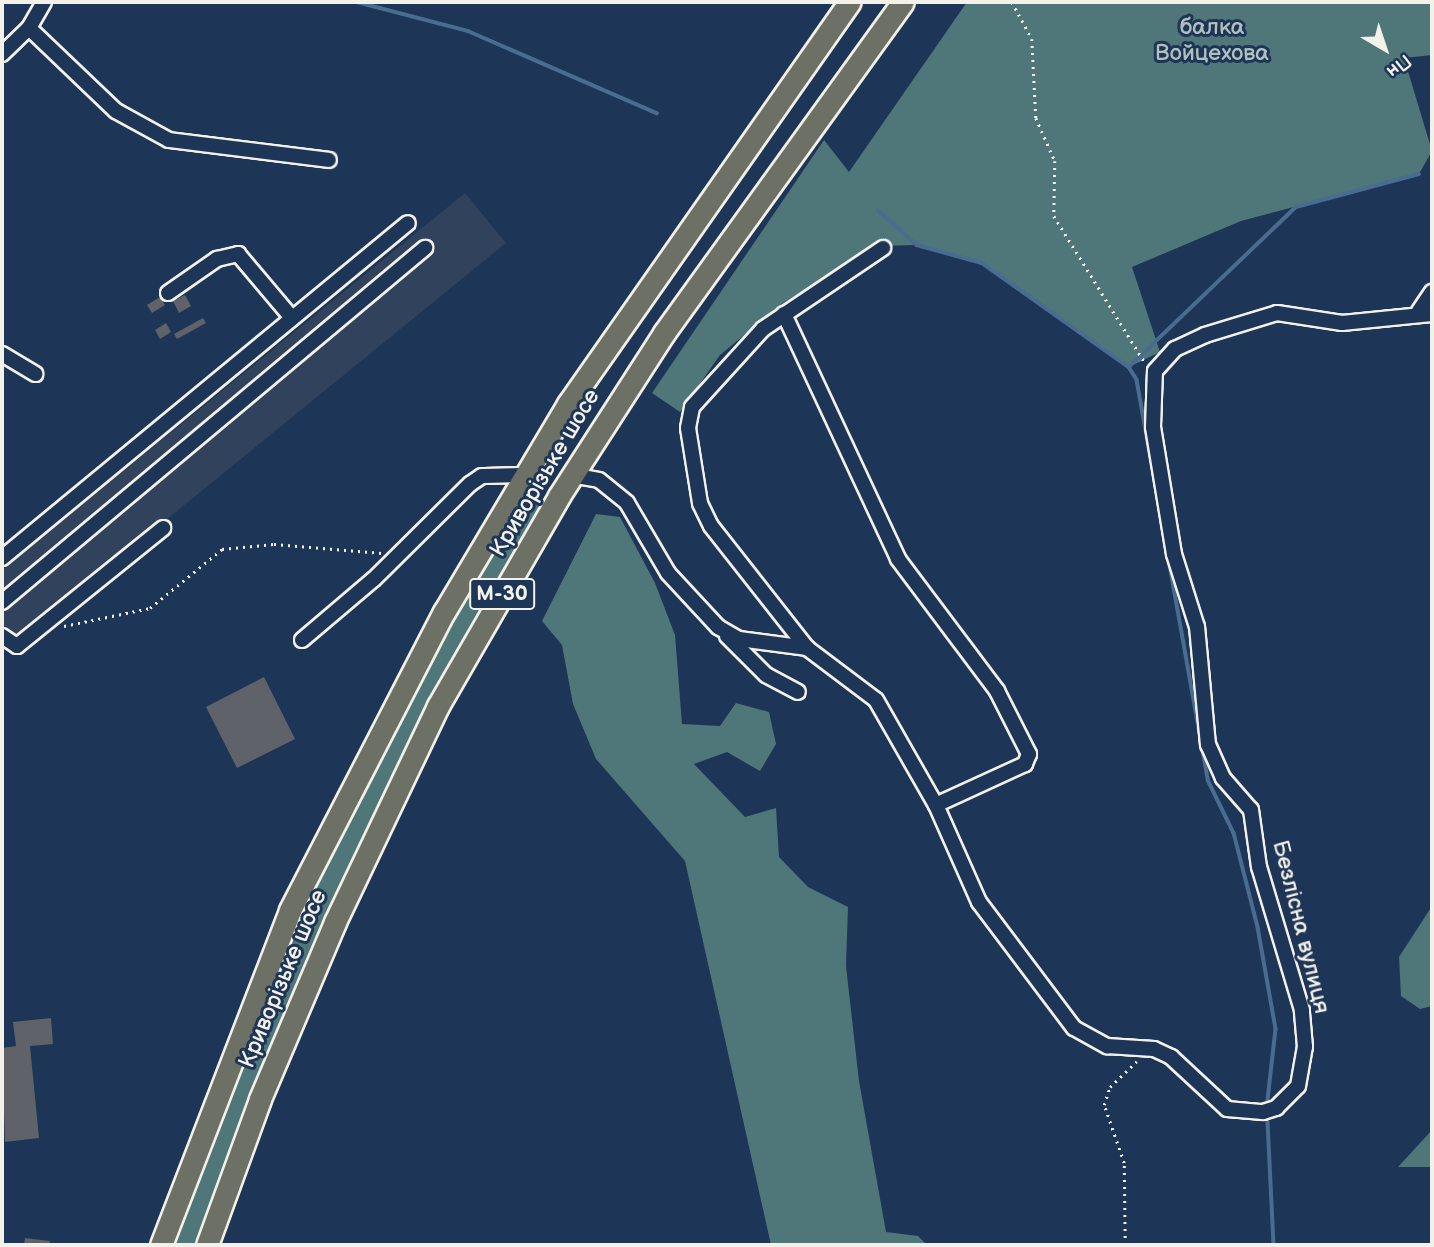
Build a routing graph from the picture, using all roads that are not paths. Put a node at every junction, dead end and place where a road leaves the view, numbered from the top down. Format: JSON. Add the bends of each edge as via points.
{"nodes":[{"id":1,"x":44,"y":2,"type":"edge"},
{"id":2,"x":850,"y":2,"type":"edge"},
{"id":3,"x":903,"y":2,"type":"edge"},
{"id":4,"x":29,"y":28,"type":"junction"},
{"id":5,"x":2,"y":54,"type":"edge"},
{"id":6,"x":329,"y":160,"type":"dead end"},
{"id":7,"x":408,"y":223,"type":"dead end"},
{"id":8,"x":425,"y":248,"type":"dead end"},
{"id":9,"x":883,"y":248,"type":"dead end"},
{"id":10,"x":1432,"y":292,"type":"edge"},
{"id":11,"x":168,"y":293,"type":"dead end"},
{"id":12,"x":1426,"y":312,"type":"edge"},
{"id":13,"x":784,"y":314,"type":"junction"},
{"id":14,"x":292,"y":318,"type":"junction"},
{"id":15,"x":2,"y":354,"type":"edge"},
{"id":16,"x":35,"y":374,"type":"dead end"},
{"id":17,"x":523,"y":475,"type":"junction"},
{"id":18,"x":571,"y":475,"type":"junction"},
{"id":19,"x":163,"y":528,"type":"dead end"},
{"id":20,"x":2,"y":558,"type":"edge"},
{"id":21,"x":2,"y":602,"type":"edge"},
{"id":22,"x":718,"y":627,"type":"junction"},
{"id":23,"x":2,"y":636,"type":"edge"},
{"id":24,"x":302,"y":640,"type":"dead end"},
{"id":25,"x":807,"y":648,"type":"junction"},
{"id":26,"x":798,"y":692,"type":"dead end"},
{"id":27,"x":936,"y":806,"type":"junction"},
{"id":28,"x":161,"y":1245,"type":"edge"},
{"id":29,"x":207,"y":1245,"type":"edge"}],
"edges":[{"from":1,"to":4,"type":"street"},
{"from":2,"to":17,"type":"highway","name":"Криворізьке шосе","number":"М-30"},
{"from":3,"to":18,"type":"highway","name":"Криворізьке шосе","number":"М-30","via":[[812,122]]},
{"from":4,"to":5,"type":"street"},
{"from":4,"to":6,"type":"street","via":[[116,111],[169,140]]},
{"from":7,"to":14,"type":"street"},
{"from":8,"to":21,"type":"street"},
{"from":9,"to":13,"type":"street"},
{"from":10,"to":12,"type":"street"},
{"from":11,"to":14,"type":"street","via":[[217,259],[238,254]]},
{"from":12,"to":27,"type":"street","name":"Безлісна вулиця","via":[[1360,323],[1277,313],[1175,349],[1155,371],[1153,427],[1167,522],[1197,627],[1208,745],[1223,778],[1251,810],[1259,867],[1302,1010],[1305,1047],[1298,1086],[1288,1097],[1276,1108],[1245,1114],[1211,1098],[1171,1057],[1154,1049],[1107,1046],[1074,1028],[979,902]]},
{"from":13,"to":25,"type":"street","via":[[763,329],[691,407],[688,428],[699,503],[711,526]]},
{"from":13,"to":27,"type":"street","via":[[898,559],[997,691],[1029,754],[1025,764]]},
{"from":14,"to":20,"type":"street"},
{"from":15,"to":16,"type":"street"},
{"from":17,"to":24,"type":"street","via":[[482,476]]},
{"from":17,"to":28,"type":"highway","name":"Криворізьке шосе","number":"М-30","via":[[444,612],[290,910]]},
{"from":18,"to":22,"type":"street","via":[[599,480],[627,503],[668,572]]},
{"from":18,"to":29,"type":"highway","name":"Криворізьке шосе","number":"М-30","via":[[438,706],[335,922],[260,1099]]},
{"from":19,"to":23,"type":"street","via":[[17,646]]},
{"from":22,"to":25,"type":"street","via":[[739,639]]},
{"from":22,"to":26,"type":"street","via":[[766,675]]},
{"from":25,"to":27,"type":"street","via":[[876,700]]}]}
